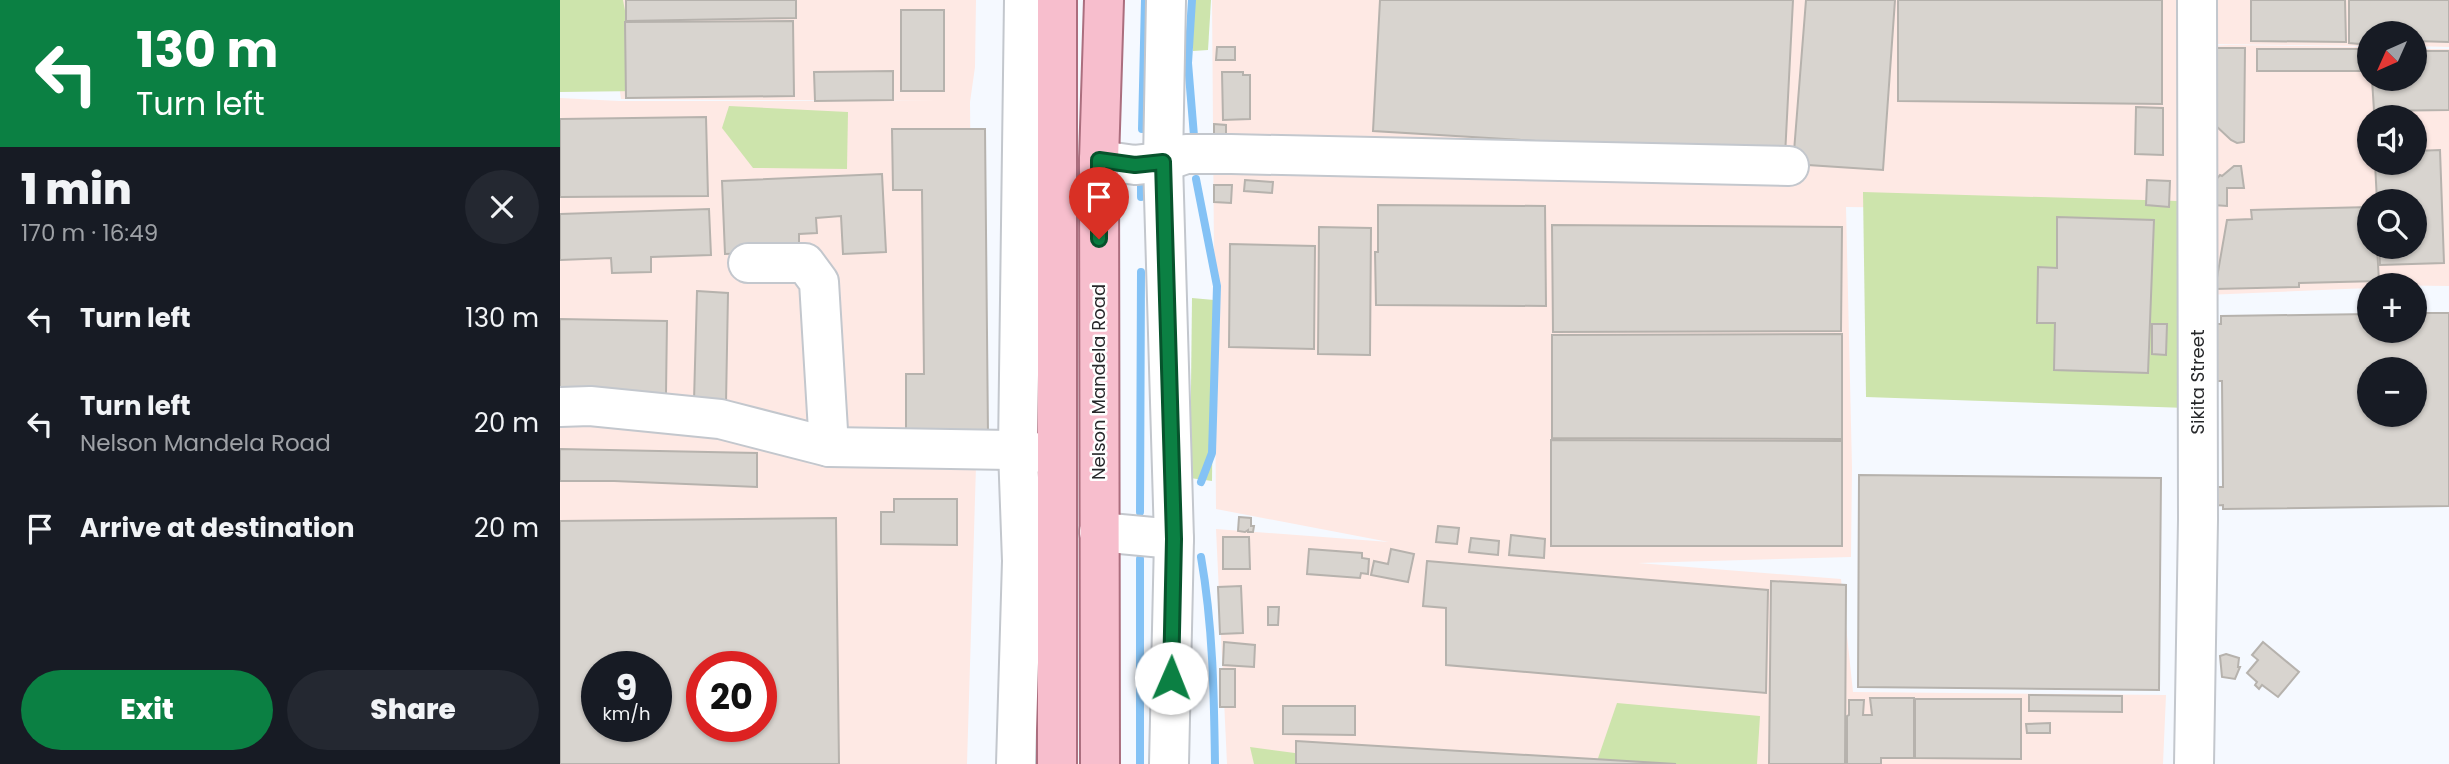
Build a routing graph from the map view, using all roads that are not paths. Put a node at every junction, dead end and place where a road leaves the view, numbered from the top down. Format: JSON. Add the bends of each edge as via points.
{"nodes":[{"id":1,"x":1104,"y":0,"type":"edge"},
{"id":2,"x":1166,"y":0,"type":"edge"},
{"id":3,"x":2197,"y":0,"type":"edge"},
{"id":4,"x":1040,"y":5,"type":"edge"},
{"id":5,"x":1099,"y":160,"type":"junction"},
{"id":6,"x":1163,"y":162,"type":"junction"},
{"id":7,"x":1789,"y":166,"type":"dead end"},
{"id":8,"x":1134,"y":194,"type":"dead end"},
{"id":9,"x":1165,"y":215,"type":"junction"},
{"id":10,"x":748,"y":263,"type":"dead end"},
{"id":11,"x":560,"y":407,"type":"edge"},
{"id":12,"x":829,"y":447,"type":"junction"},
{"id":13,"x":1018,"y":450,"type":"junction"},
{"id":14,"x":1056,"y":453,"type":"junction"},
{"id":15,"x":1099,"y":532,"type":"junction"},
{"id":16,"x":1174,"y":539,"type":"junction"},
{"id":17,"x":1016,"y":764,"type":"edge"},
{"id":18,"x":1057,"y":764,"type":"edge"},
{"id":19,"x":1100,"y":764,"type":"edge"},
{"id":20,"x":1169,"y":764,"type":"edge"},
{"id":21,"x":2194,"y":764,"type":"edge"}],
"edges":[{"from":1,"to":5,"type":"main road","name":"Nelson Mandela Road"},
{"from":2,"to":6,"type":"street"},
{"from":3,"to":21,"type":"street","name":"Sikita Street","via":[[2199,520]]},
{"from":4,"to":13,"type":"street"},
{"from":4,"to":14,"type":"main road"},
{"from":5,"to":6,"type":"street","via":[[1135,165]]},
{"from":5,"to":15,"type":"main road","name":"Nelson Mandela Road"},
{"from":6,"to":7,"type":"street","via":[[1186,154],[1231,154]]},
{"from":6,"to":9,"type":"street"},
{"from":8,"to":9,"type":"street"},
{"from":9,"to":16,"type":"street"},
{"from":10,"to":12,"type":"street","via":[[805,263],[819,282]]},
{"from":11,"to":12,"type":"street","via":[[720,419]]},
{"from":12,"to":13,"type":"street"},
{"from":13,"to":14,"type":"street"},
{"from":13,"to":17,"type":"street","via":[[1022,561]]},
{"from":14,"to":18,"type":"main road"},
{"from":15,"to":16,"type":"street"},
{"from":15,"to":19,"type":"main road","name":"Nelson Mandela Road"},
{"from":16,"to":20,"type":"street"}]}
